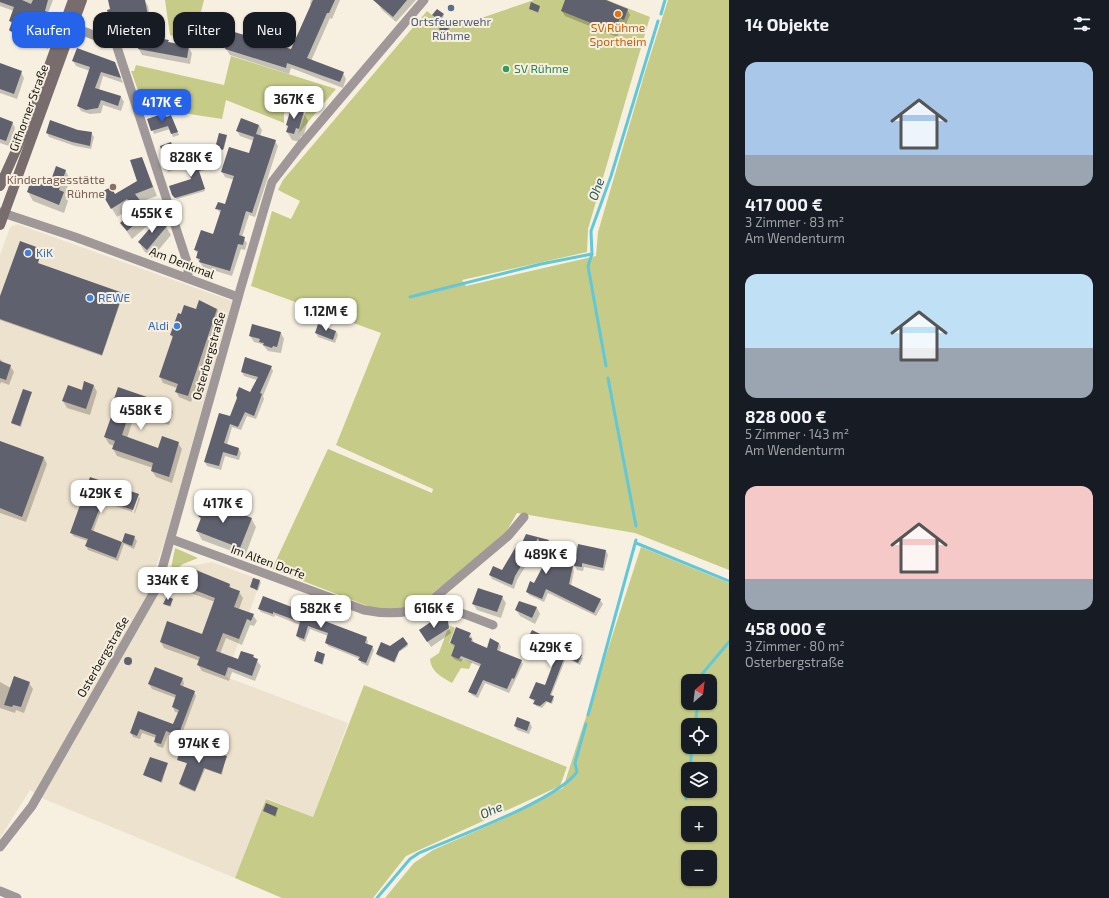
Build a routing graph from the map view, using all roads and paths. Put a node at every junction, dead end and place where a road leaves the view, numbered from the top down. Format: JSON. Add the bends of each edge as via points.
{"nodes":[{"id":1,"x":73,"y":0,"type":"edge"},
{"id":2,"x":82,"y":0,"type":"edge"},
{"id":3,"x":424,"y":0,"type":"edge"},
{"id":4,"x":78,"y":12,"type":"edge"},
{"id":5,"x":85,"y":32,"type":"edge"},
{"id":6,"x":65,"y":48,"type":"edge"},
{"id":7,"x":0,"y":186,"type":"edge"},
{"id":8,"x":2,"y":212,"type":"edge"},
{"id":9,"x":0,"y":225,"type":"edge"},
{"id":10,"x":188,"y":277,"type":"junction"},
{"id":11,"x":238,"y":297,"type":"junction"},
{"id":12,"x":524,"y":517,"type":"dead end"},
{"id":13,"x":171,"y":539,"type":"junction"},
{"id":14,"x":426,"y":605,"type":"junction"},
{"id":15,"x":492,"y":625,"type":"dead end"},
{"id":16,"x":0,"y":847,"type":"edge"},
{"id":17,"x":0,"y":891,"type":"edge"},
{"id":18,"x":17,"y":898,"type":"edge"}],
"edges":[{"from":1,"to":7,"type":"main road","name":"Gifhorner Straße","via":[[28,124]]},
{"from":2,"to":4,"type":"main road","name":"Gifhorner Straße"},
{"from":3,"to":11,"type":"street","name":"Osterbergstraße","via":[[277,174],[265,202]]},
{"from":5,"to":10,"type":"street","via":[[116,44],[188,265]]},
{"from":6,"to":8,"type":"main road","name":"Gifhorner Straße"},
{"from":8,"to":9,"type":"main road","name":"Gifhorner Straße"},
{"from":8,"to":10,"type":"street","name":"Am Denkmal"},
{"from":10,"to":11,"type":"street","name":"Am Denkmal"},
{"from":11,"to":13,"type":"street","name":"Osterbergstraße"},
{"from":12,"to":14,"type":"street","name":"Im Alten Dorfe","via":[[508,536]]},
{"from":13,"to":14,"type":"street","name":"Im Alten Dorfe","via":[[364,610],[397,613]]},
{"from":13,"to":16,"type":"street","name":"Osterbergstraße","via":[[155,590],[32,806]]},
{"from":14,"to":15,"type":"street"},
{"from":17,"to":18,"type":"street"}]}
